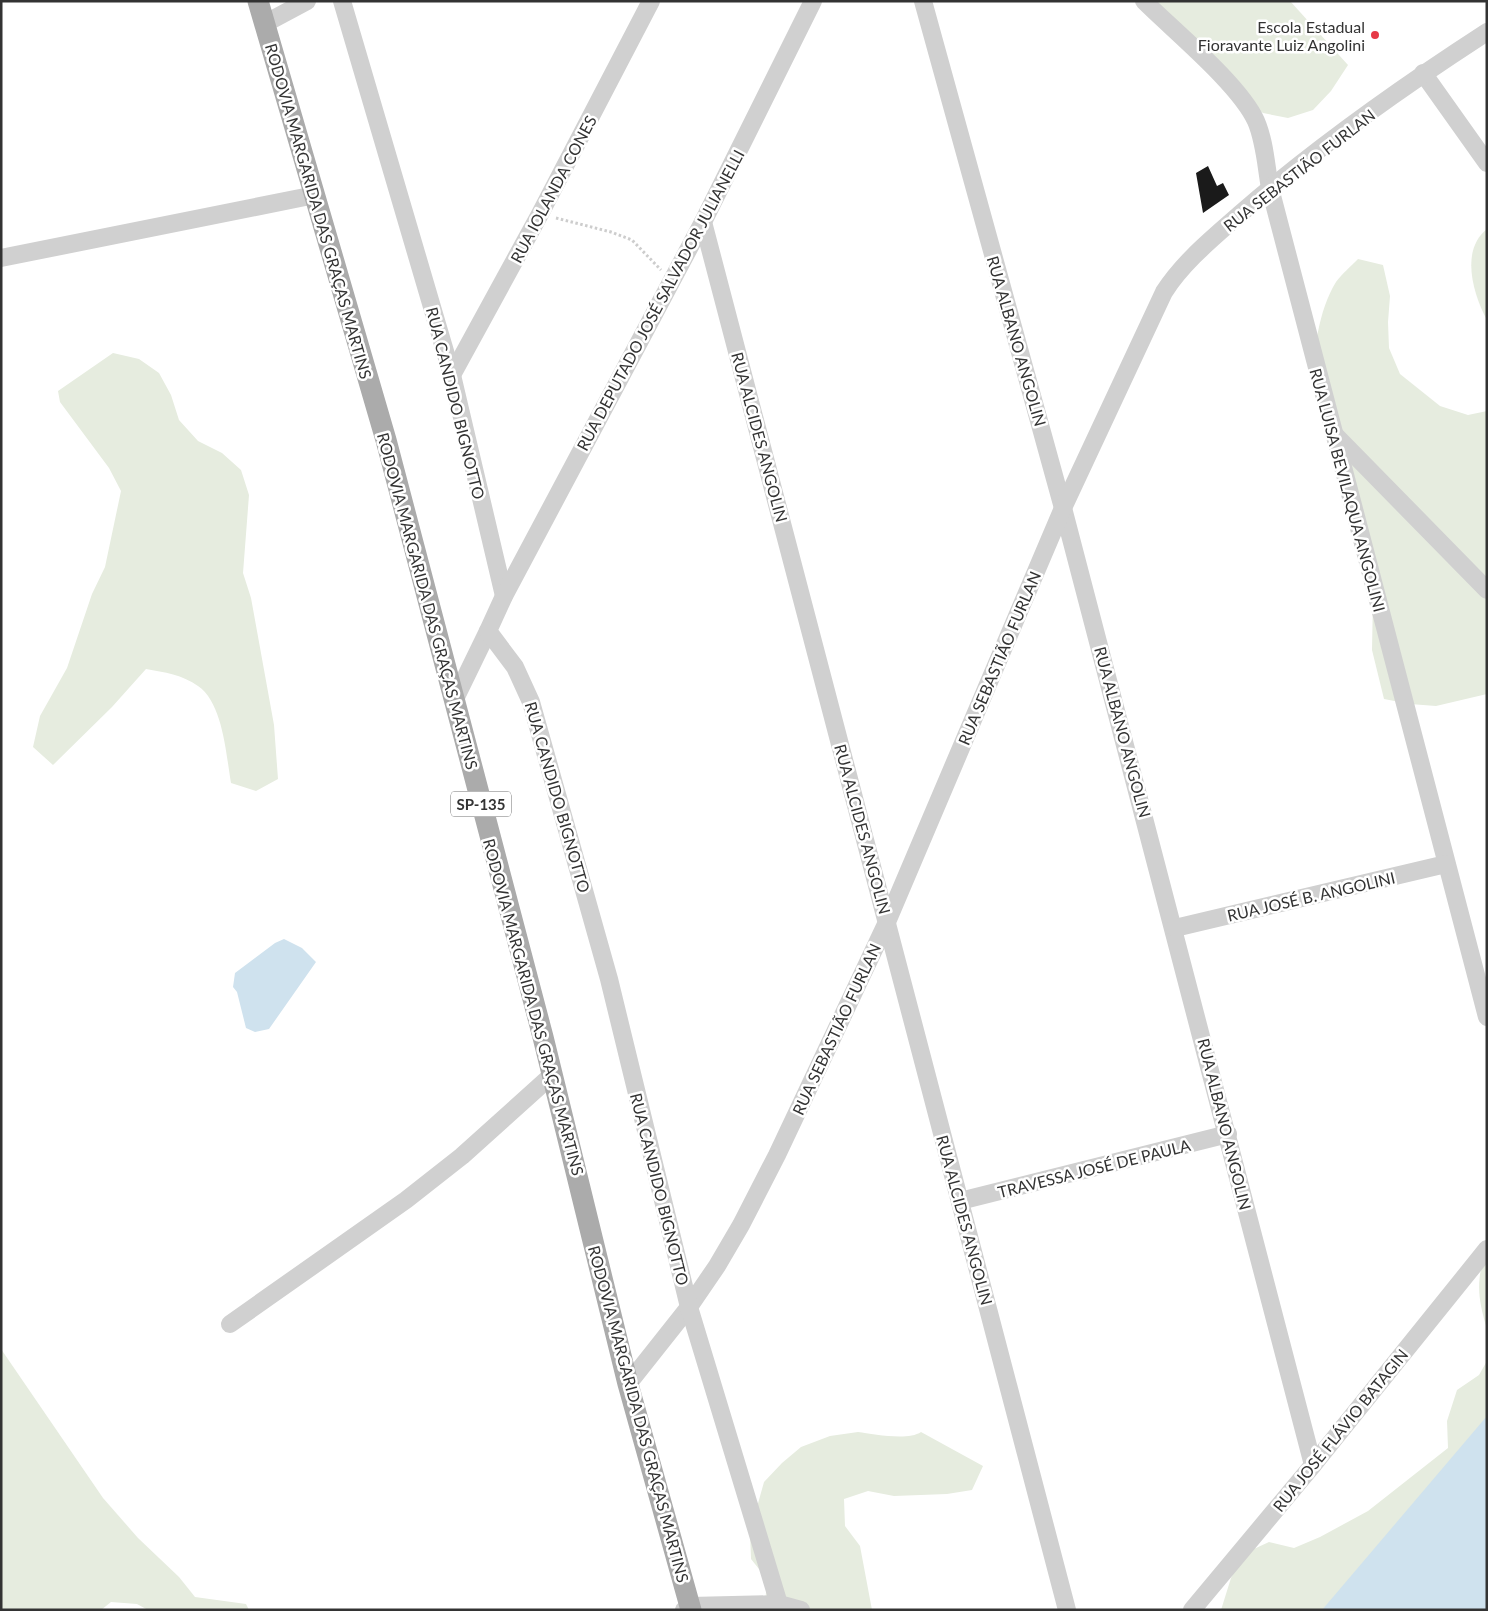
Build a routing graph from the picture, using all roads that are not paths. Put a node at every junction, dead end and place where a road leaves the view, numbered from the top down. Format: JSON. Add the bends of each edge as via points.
{"nodes":[{"id":1,"x":258,"y":1,"type":"edge"},
{"id":2,"x":307,"y":1,"type":"edge"},
{"id":3,"x":342,"y":1,"type":"edge"},
{"id":4,"x":651,"y":1,"type":"edge"},
{"id":5,"x":813,"y":1,"type":"edge"},
{"id":6,"x":922,"y":1,"type":"edge"},
{"id":7,"x":1144,"y":1,"type":"edge"},
{"id":8,"x":264,"y":24,"type":"junction"},
{"id":9,"x":1487,"y":32,"type":"edge"},
{"id":10,"x":1423,"y":73,"type":"junction"},
{"id":11,"x":1487,"y":163,"type":"edge"},
{"id":12,"x":1270,"y":188,"type":"junction"},
{"id":13,"x":315,"y":195,"type":"junction"},
{"id":14,"x":703,"y":222,"type":"junction"},
{"id":15,"x":1,"y":258,"type":"edge"},
{"id":16,"x":452,"y":375,"type":"junction"},
{"id":17,"x":1334,"y":434,"type":"junction"},
{"id":18,"x":1063,"y":508,"type":"junction"},
{"id":19,"x":1487,"y":590,"type":"edge"},
{"id":20,"x":504,"y":596,"type":"junction"},
{"id":21,"x":488,"y":631,"type":"junction"},
{"id":22,"x":454,"y":701,"type":"junction"},
{"id":23,"x":1446,"y":864,"type":"junction"},
{"id":24,"x":887,"y":922,"type":"junction"},
{"id":25,"x":1175,"y":928,"type":"junction"},
{"id":26,"x":1487,"y":1017,"type":"edge"},
{"id":27,"x":552,"y":1075,"type":"junction"},
{"id":28,"x":1228,"y":1134,"type":"junction"},
{"id":29,"x":960,"y":1201,"type":"junction"},
{"id":30,"x":1487,"y":1249,"type":"edge"},
{"id":31,"x":689,"y":1307,"type":"junction"},
{"id":32,"x":230,"y":1324,"type":"dead end"},
{"id":33,"x":628,"y":1384,"type":"junction"},
{"id":34,"x":1313,"y":1465,"type":"junction"},
{"id":35,"x":779,"y":1604,"type":"junction"},
{"id":36,"x":688,"y":1608,"type":"edge"},
{"id":37,"x":801,"y":1610,"type":"edge"},
{"id":38,"x":1067,"y":1610,"type":"edge"},
{"id":39,"x":1192,"y":1610,"type":"edge"}],
"edges":[{"from":1,"to":8,"type":"main road","name":"RODOVIA MARGARIDA DAS GRAÇAS MARTINS","number":"SP-135"},
{"from":2,"to":8,"type":"street"},
{"from":3,"to":16,"type":"street","name":"RUA CANDIDO BIGNOTTO"},
{"from":4,"to":16,"type":"street","name":"RUA IOLANDA CONES"},
{"from":5,"to":14,"type":"street","name":"RUA DEPUTADO JOSÉ SALVADOR JULIANELLI"},
{"from":6,"to":18,"type":"street","name":"RUA ALBANO ANGOLIN"},
{"from":7,"to":12,"type":"street","name":"RUA LUISA BEVILAQUA ANGOLINI","via":[[1235,91],[1248,108],[1260,134]]},
{"from":8,"to":13,"type":"main road","name":"RODOVIA MARGARIDA DAS GRAÇAS MARTINS","number":"SP-135"},
{"from":9,"to":10,"type":"street","name":"RUA SEBASTIÃO FURLAN"},
{"from":10,"to":11,"type":"street"},
{"from":10,"to":12,"type":"street","name":"RUA SEBASTIÃO FURLAN"},
{"from":12,"to":17,"type":"street","name":"RUA LUISA BEVILAQUA ANGOLINI"},
{"from":12,"to":18,"type":"street","name":"RUA SEBASTIÃO FURLAN","via":[[1195,254],[1171,280]]},
{"from":13,"to":15,"type":"street"},
{"from":13,"to":22,"type":"main road","name":"RODOVIA MARGARIDA DAS GRAÇAS MARTINS","number":"SP-135","via":[[386,440]]},
{"from":14,"to":20,"type":"street","name":"RUA DEPUTADO JOSÉ SALVADOR JULIANELLI"},
{"from":14,"to":24,"type":"street","name":"RUA ALCIDES ANGOLIN"},
{"from":16,"to":20,"type":"street","name":"RUA CANDIDO BIGNOTTO"},
{"from":17,"to":19,"type":"street"},
{"from":17,"to":23,"type":"street","name":"RUA LUISA BEVILAQUA ANGOLINI"},
{"from":18,"to":24,"type":"street","name":"RUA SEBASTIÃO FURLAN"},
{"from":18,"to":25,"type":"street","name":"RUA ALBANO ANGOLIN"},
{"from":20,"to":21,"type":"street"},
{"from":21,"to":22,"type":"street"},
{"from":21,"to":31,"type":"street","name":"RUA CANDIDO BIGNOTTO","via":[[515,667],[531,702],[609,979]]},
{"from":22,"to":27,"type":"main road","name":"RODOVIA MARGARIDA DAS GRAÇAS MARTINS","number":"SP-135"},
{"from":23,"to":25,"type":"street","name":"RUA JOSÉ B. ANGOLINI"},
{"from":23,"to":26,"type":"street","name":"RUA LUISA BEVILAQUA ANGOLINI"},
{"from":24,"to":29,"type":"street","name":"RUA ALCIDES ANGOLIN"},
{"from":24,"to":31,"type":"street","name":"RUA SEBASTIÃO FURLAN","via":[[760,1190]]},
{"from":25,"to":28,"type":"street","name":"RUA ALBANO ANGOLIN"},
{"from":27,"to":32,"type":"street","via":[[441,1173]]},
{"from":27,"to":33,"type":"main road","name":"RODOVIA MARGARIDA DAS GRAÇAS MARTINS","number":"SP-135"},
{"from":28,"to":29,"type":"street","name":"TRAVESSA JOSÉ DE PAULA"},
{"from":28,"to":34,"type":"street","name":"RUA ALBANO ANGOLIN"},
{"from":29,"to":38,"type":"street","name":"RUA ALCIDES ANGOLIN"},
{"from":30,"to":34,"type":"street","name":"RUA JOSÉ FLÁVIO BATAGIN"},
{"from":31,"to":33,"type":"street","name":"RUA SEBASTIÃO FURLAN"},
{"from":31,"to":35,"type":"street","name":"RUA CANDIDO BIGNOTTO"},
{"from":33,"to":36,"type":"main road","name":"RODOVIA MARGARIDA DAS GRAÇAS MARTINS","number":"SP-135"},
{"from":34,"to":39,"type":"street","name":"RUA JOSÉ FLÁVIO BATAGIN"},
{"from":35,"to":36,"type":"street"},
{"from":35,"to":37,"type":"street"}]}
